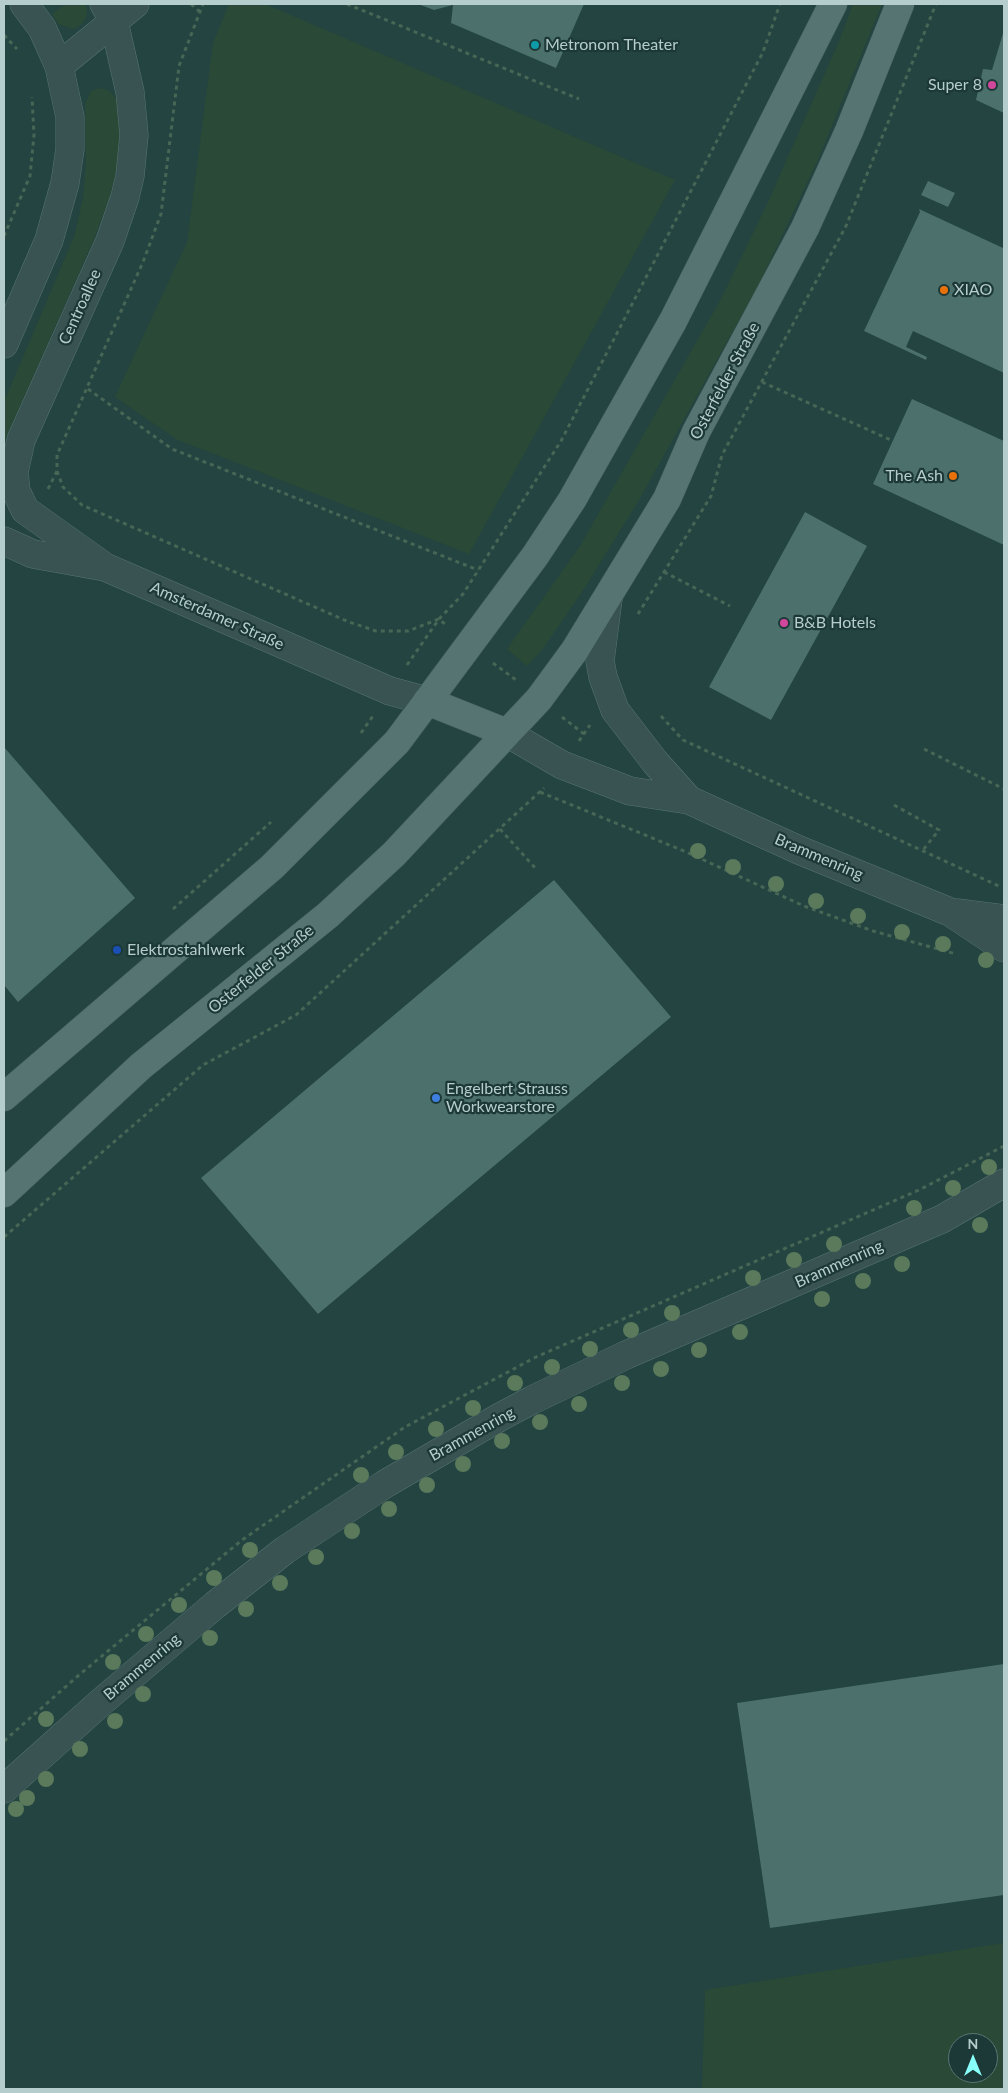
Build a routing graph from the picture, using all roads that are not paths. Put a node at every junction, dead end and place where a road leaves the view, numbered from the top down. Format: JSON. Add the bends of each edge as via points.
{"nodes":[{"id":1,"x":24,"y":4,"type":"edge"},
{"id":2,"x":135,"y":4,"type":"edge"},
{"id":3,"x":833,"y":4,"type":"edge"},
{"id":4,"x":900,"y":4,"type":"edge"},
{"id":5,"x":109,"y":13,"type":"edge"},
{"id":6,"x":59,"y":66,"type":"junction"},
{"id":7,"x":4,"y":344,"type":"edge"},
{"id":8,"x":4,"y":541,"type":"edge"},
{"id":9,"x":105,"y":567,"type":"junction"},
{"id":10,"x":608,"y":599,"type":"junction"},
{"id":11,"x":428,"y":701,"type":"junction"},
{"id":12,"x":507,"y":733,"type":"junction"},
{"id":13,"x":689,"y":800,"type":"junction"},
{"id":14,"x":950,"y":912,"type":"junction"},
{"id":15,"x":1004,"y":919,"type":"edge"},
{"id":16,"x":1004,"y":948,"type":"edge"},
{"id":17,"x":4,"y":1097,"type":"edge"},
{"id":18,"x":1004,"y":1183,"type":"edge"},
{"id":19,"x":4,"y":1193,"type":"edge"},
{"id":20,"x":4,"y":1789,"type":"edge"}],
"edges":[{"from":1,"to":6,"type":"street","via":[[42,28]]},
{"from":2,"to":5,"type":"street"},
{"from":3,"to":11,"type":"main road","via":[[673,321],[599,452],[535,556]]},
{"from":4,"to":10,"type":"main road","name":"Osterfelder Straße","via":[[849,131],[805,228],[696,432],[666,499]]},
{"from":5,"to":6,"type":"street"},
{"from":5,"to":9,"type":"street","name":"Centroallee","via":[[130,92],[133,118],[134,154],[127,190],[110,242],[21,440],[14,472],[16,492],[25,510]]},
{"from":6,"to":7,"type":"street","via":[[70,117],[65,184],[49,240]]},
{"from":8,"to":9,"type":"street","name":"Amsterdamer Straße","via":[[33,554]]},
{"from":9,"to":11,"type":"street","name":"Amsterdamer Straße","via":[[390,691]]},
{"from":10,"to":12,"type":"main road","name":"Osterfelder Straße","via":[[539,699]]},
{"from":10,"to":13,"type":"street","name":"Brammenring","via":[[600,661],[610,697],[624,725]]},
{"from":11,"to":12,"type":"main road"},
{"from":11,"to":17,"type":"main road","via":[[397,742],[272,867]]},
{"from":12,"to":13,"type":"street","name":"Brammenring","via":[[562,765],[630,791]]},
{"from":12,"to":19,"type":"main road","name":"Osterfelder Straße","via":[[394,854],[320,921],[141,1066]]},
{"from":13,"to":14,"type":"street","name":"Brammenring","via":[[799,850]]},
{"from":14,"to":15,"type":"street","name":"Brammenring"},
{"from":14,"to":16,"type":"street","name":"Brammenring"},
{"from":18,"to":20,"type":"street","name":"Brammenring","via":[[942,1219],[532,1400],[385,1484],[285,1550],[215,1606],[100,1702]]}]}
